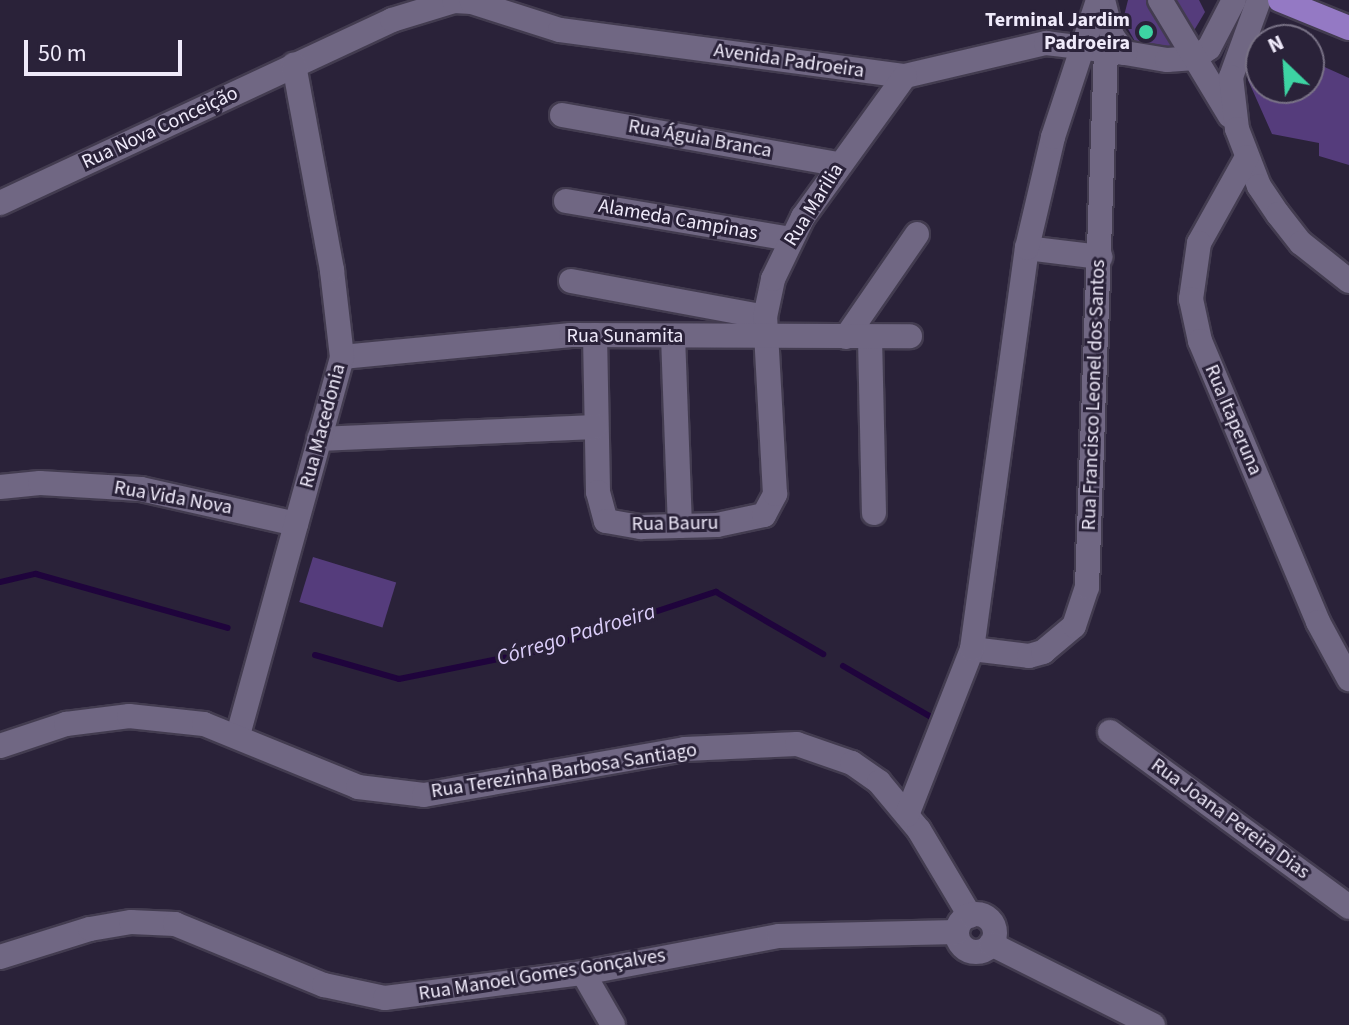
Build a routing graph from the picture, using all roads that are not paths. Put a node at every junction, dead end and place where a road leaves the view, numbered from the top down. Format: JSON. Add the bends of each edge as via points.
{"nodes":[{"id":1,"x":1101,"y":0,"type":"edge"},
{"id":2,"x":1160,"y":0,"type":"edge"},
{"id":3,"x":1234,"y":0,"type":"edge"},
{"id":4,"x":1259,"y":0,"type":"edge"},
{"id":5,"x":1280,"y":0,"type":"edge"},
{"id":6,"x":454,"y":1,"type":"edge"},
{"id":7,"x":1349,"y":28,"type":"edge"},
{"id":8,"x":1104,"y":50,"type":"junction"},
{"id":9,"x":1195,"y":58,"type":"junction"},
{"id":10,"x":294,"y":64,"type":"junction"},
{"id":11,"x":905,"y":76,"type":"junction"},
{"id":12,"x":1066,"y":98,"type":"junction"},
{"id":13,"x":1102,"y":108,"type":"junction"},
{"id":14,"x":562,"y":115,"type":"dead end"},
{"id":15,"x":1237,"y":129,"type":"junction"},
{"id":16,"x":1247,"y":157,"type":"junction"},
{"id":17,"x":838,"y":164,"type":"junction"},
{"id":18,"x":566,"y":201,"type":"dead end"},
{"id":19,"x":0,"y":203,"type":"edge"},
{"id":20,"x":917,"y":234,"type":"dead end"},
{"id":21,"x":790,"y":239,"type":"junction"},
{"id":22,"x":1027,"y":248,"type":"junction"},
{"id":23,"x":1100,"y":257,"type":"junction"},
{"id":24,"x":571,"y":281,"type":"dead end"},
{"id":25,"x":1349,"y":281,"type":"edge"},
{"id":26,"x":766,"y":327,"type":"junction"},
{"id":27,"x":595,"y":335,"type":"junction"},
{"id":28,"x":673,"y":336,"type":"junction"},
{"id":29,"x":910,"y":336,"type":"dead end"},
{"id":30,"x":858,"y":337,"type":"junction"},
{"id":31,"x":342,"y":357,"type":"junction"},
{"id":32,"x":595,"y":427,"type":"junction"},
{"id":33,"x":319,"y":439,"type":"junction"},
{"id":34,"x":0,"y":487,"type":"edge"},
{"id":35,"x":775,"y":494,"type":"joint"},
{"id":36,"x":874,"y":513,"type":"dead end"},
{"id":37,"x":296,"y":524,"type":"junction"},
{"id":38,"x":680,"y":526,"type":"junction"},
{"id":39,"x":972,"y":649,"type":"junction"},
{"id":40,"x":1349,"y":679,"type":"edge"},
{"id":41,"x":1110,"y":732,"type":"dead end"},
{"id":42,"x":238,"y":735,"type":"junction"},
{"id":43,"x":0,"y":746,"type":"edge"},
{"id":44,"x":907,"y":815,"type":"junction"},
{"id":45,"x":1349,"y":907,"type":"edge"},
{"id":46,"x":964,"y":924,"type":"junction"},
{"id":47,"x":0,"y":957,"type":"edge"},
{"id":48,"x":583,"y":973,"type":"junction"},
{"id":49,"x":613,"y":1025,"type":"edge"},
{"id":50,"x":1153,"y":1025,"type":"edge"}],
"edges":[{"from":1,"to":8,"type":"street","name":"Rua Francisco Leonel dos Santos"},
{"from":1,"to":8,"type":"street","via":[[1112,36]]},
{"from":2,"to":9,"type":"street"},
{"from":3,"to":9,"type":"street","via":[[1221,33]]},
{"from":4,"to":15,"type":"street","via":[[1231,77]]},
{"from":5,"to":7,"type":"main road"},
{"from":6,"to":10,"type":"street","name":"Rua Nova Conceição","via":[[392,20]]},
{"from":6,"to":11,"type":"street","name":"Avenida Padroeira","via":[[560,30]]},
{"from":8,"to":9,"type":"street","name":"Avenida Padroeira","via":[[1148,59]]},
{"from":8,"to":11,"type":"street","name":"Avenida Padroeira","via":[[1020,45],[949,69]]},
{"from":8,"to":12,"type":"street","name":"Rua Francisco Leonel dos Santos"},
{"from":8,"to":13,"type":"street","name":"Rua Francisco Leonel dos Santos"},
{"from":9,"to":15,"type":"street"},
{"from":10,"to":19,"type":"street","name":"Rua Nova Conceição"},
{"from":10,"to":31,"type":"street","name":"Rua Macedonia","via":[[334,283]]},
{"from":11,"to":17,"type":"street","name":"Rua Marilia"},
{"from":12,"to":13,"type":"street"},
{"from":12,"to":22,"type":"street","name":"Rua Francisco Leonel dos Santos"},
{"from":13,"to":23,"type":"street","name":"Rua Francisco Leonel dos Santos"},
{"from":14,"to":17,"type":"street","name":"Rua Águia Branca"},
{"from":15,"to":16,"type":"street"},
{"from":16,"to":25,"type":"street","via":[[1259,186],[1301,243]]},
{"from":16,"to":40,"type":"street","name":"Rua Itaperuna","via":[[1199,243],[1191,299],[1200,341],[1312,608]]},
{"from":17,"to":21,"type":"street","name":"Rua Marilia"},
{"from":18,"to":21,"type":"street","name":"Alameda Campinas"},
{"from":20,"to":30,"type":"street"},
{"from":21,"to":26,"type":"street","name":"Rua Marilia"},
{"from":22,"to":23,"type":"street"},
{"from":22,"to":39,"type":"street","name":"Rua Francisco Leonel dos Santos"},
{"from":23,"to":39,"type":"street","name":"Rua Francisco Leonel dos Santos","via":[[1087,587],[1081,611],[1074,626],[1043,652],[1029,656]]},
{"from":24,"to":26,"type":"street"},
{"from":26,"to":28,"type":"street","name":"Rua Sunamita"},
{"from":26,"to":30,"type":"street","name":"Rua Sunamita"},
{"from":26,"to":35,"type":"street","name":"Rua Marilia"},
{"from":27,"to":28,"type":"street","name":"Rua Sunamita"},
{"from":27,"to":31,"type":"street","name":"Rua Sunamita"},
{"from":27,"to":32,"type":"street","name":"Rua Bauru"},
{"from":28,"to":38,"type":"street"},
{"from":29,"to":30,"type":"street","name":"Rua Sunamita"},
{"from":30,"to":36,"type":"street"},
{"from":31,"to":33,"type":"street","name":"Rua Macedonia"},
{"from":32,"to":33,"type":"street"},
{"from":32,"to":38,"type":"street","name":"Rua Bauru","via":[[599,510],[606,521]]},
{"from":33,"to":37,"type":"street","name":"Rua Macedonia"},
{"from":34,"to":37,"type":"street","name":"Rua Vida Nova","via":[[40,483],[141,489]]},
{"from":35,"to":38,"type":"street","name":"Rua Bauru","via":[[771,508],[752,521]]},
{"from":37,"to":42,"type":"street","name":"Rua Macedonia"},
{"from":39,"to":44,"type":"street","name":"Rua Francisco Leonel dos Santos"},
{"from":41,"to":45,"type":"street","name":"Rua Joana Pereira Dias"},
{"from":42,"to":43,"type":"street","name":"Rua Terezinha Barbosa Santiago","via":[[204,724],[129,716],[66,724]]},
{"from":42,"to":44,"type":"street","name":"Rua Terezinha Barbosa Santiago","via":[[358,787],[424,795],[685,749],[797,744],[852,763],[879,782]]},
{"from":44,"to":46,"type":"street","name":"Rua Terezinha Barbosa Santiago"},
{"from":46,"to":48,"type":"street","name":"Rua Manoel Gomes Gonçalves","via":[[779,936]]},
{"from":46,"to":50,"type":"street","via":[[960,944],[969,951],[991,944]]},
{"from":47,"to":48,"type":"street","name":"Rua Manoel Gomes Gonçalves","via":[[131,922],[175,924],[324,985],[385,998]]},
{"from":48,"to":49,"type":"street"}]}
